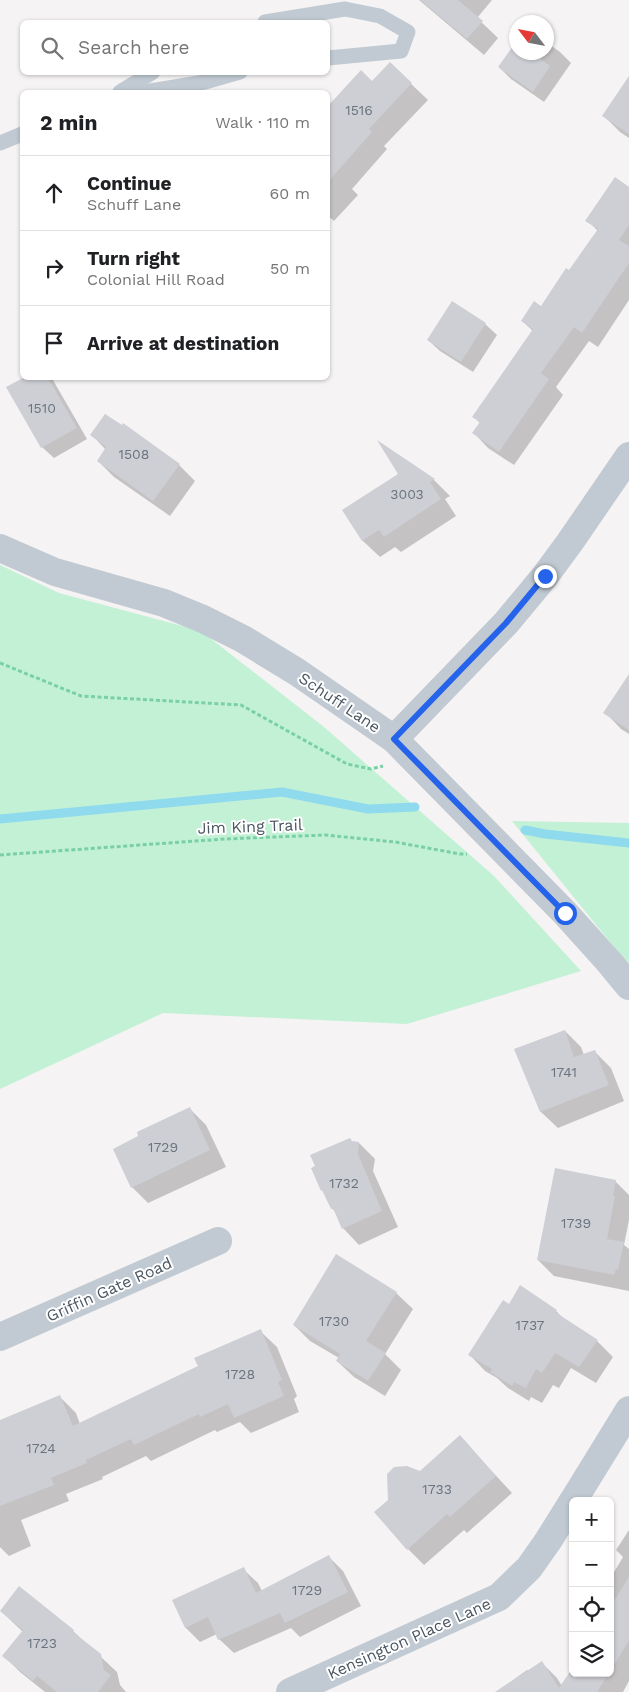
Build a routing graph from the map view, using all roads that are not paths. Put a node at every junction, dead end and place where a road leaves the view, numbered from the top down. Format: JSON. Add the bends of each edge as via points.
{"nodes":[{"id":1,"x":277,"y":20,"type":"edge"},
{"id":2,"x":330,"y":58,"type":"edge"},
{"id":3,"x":148,"y":75,"type":"edge"},
{"id":4,"x":230,"y":75,"type":"edge"},
{"id":5,"x":123,"y":90,"type":"edge"},
{"id":6,"x":156,"y":90,"type":"edge"},
{"id":7,"x":20,"y":135,"type":"edge"},
{"id":8,"x":0,"y":142,"type":"edge"},
{"id":9,"x":629,"y":456,"type":"edge"},
{"id":10,"x":0,"y":548,"type":"edge"},
{"id":11,"x":400,"y":745,"type":"junction"},
{"id":12,"x":629,"y":986,"type":"edge"},
{"id":13,"x":218,"y":1241,"type":"dead end"},
{"id":14,"x":0,"y":1337,"type":"edge"},
{"id":15,"x":629,"y":1410,"type":"edge"},
{"id":16,"x":575,"y":1497,"type":"edge"},
{"id":17,"x":569,"y":1507,"type":"edge"},
{"id":18,"x":290,"y":1692,"type":"edge"}],
"edges":[{"from":1,"to":2,"type":"lane","via":[[345,9],[380,16],[408,32],[401,51]]},
{"from":3,"to":5,"type":"lane"},
{"from":4,"to":6,"type":"lane"},
{"from":7,"to":8,"type":"lane"},
{"from":9,"to":11,"type":"street","via":[[565,549],[506,623]]},
{"from":10,"to":11,"type":"street","name":"Schuff Lane","via":[[55,572],[164,603],[203,619],[297,672]]},
{"from":11,"to":12,"type":"street","name":"Schuff Lane","via":[[565,913]]},
{"from":13,"to":14,"type":"street","name":"Griffin Gate Road"},
{"from":15,"to":16,"type":"street","name":"Kensington Place Lane"},
{"from":17,"to":18,"type":"street","name":"Kensington Place Lane","via":[[529,1568],[499,1597]]}]}
